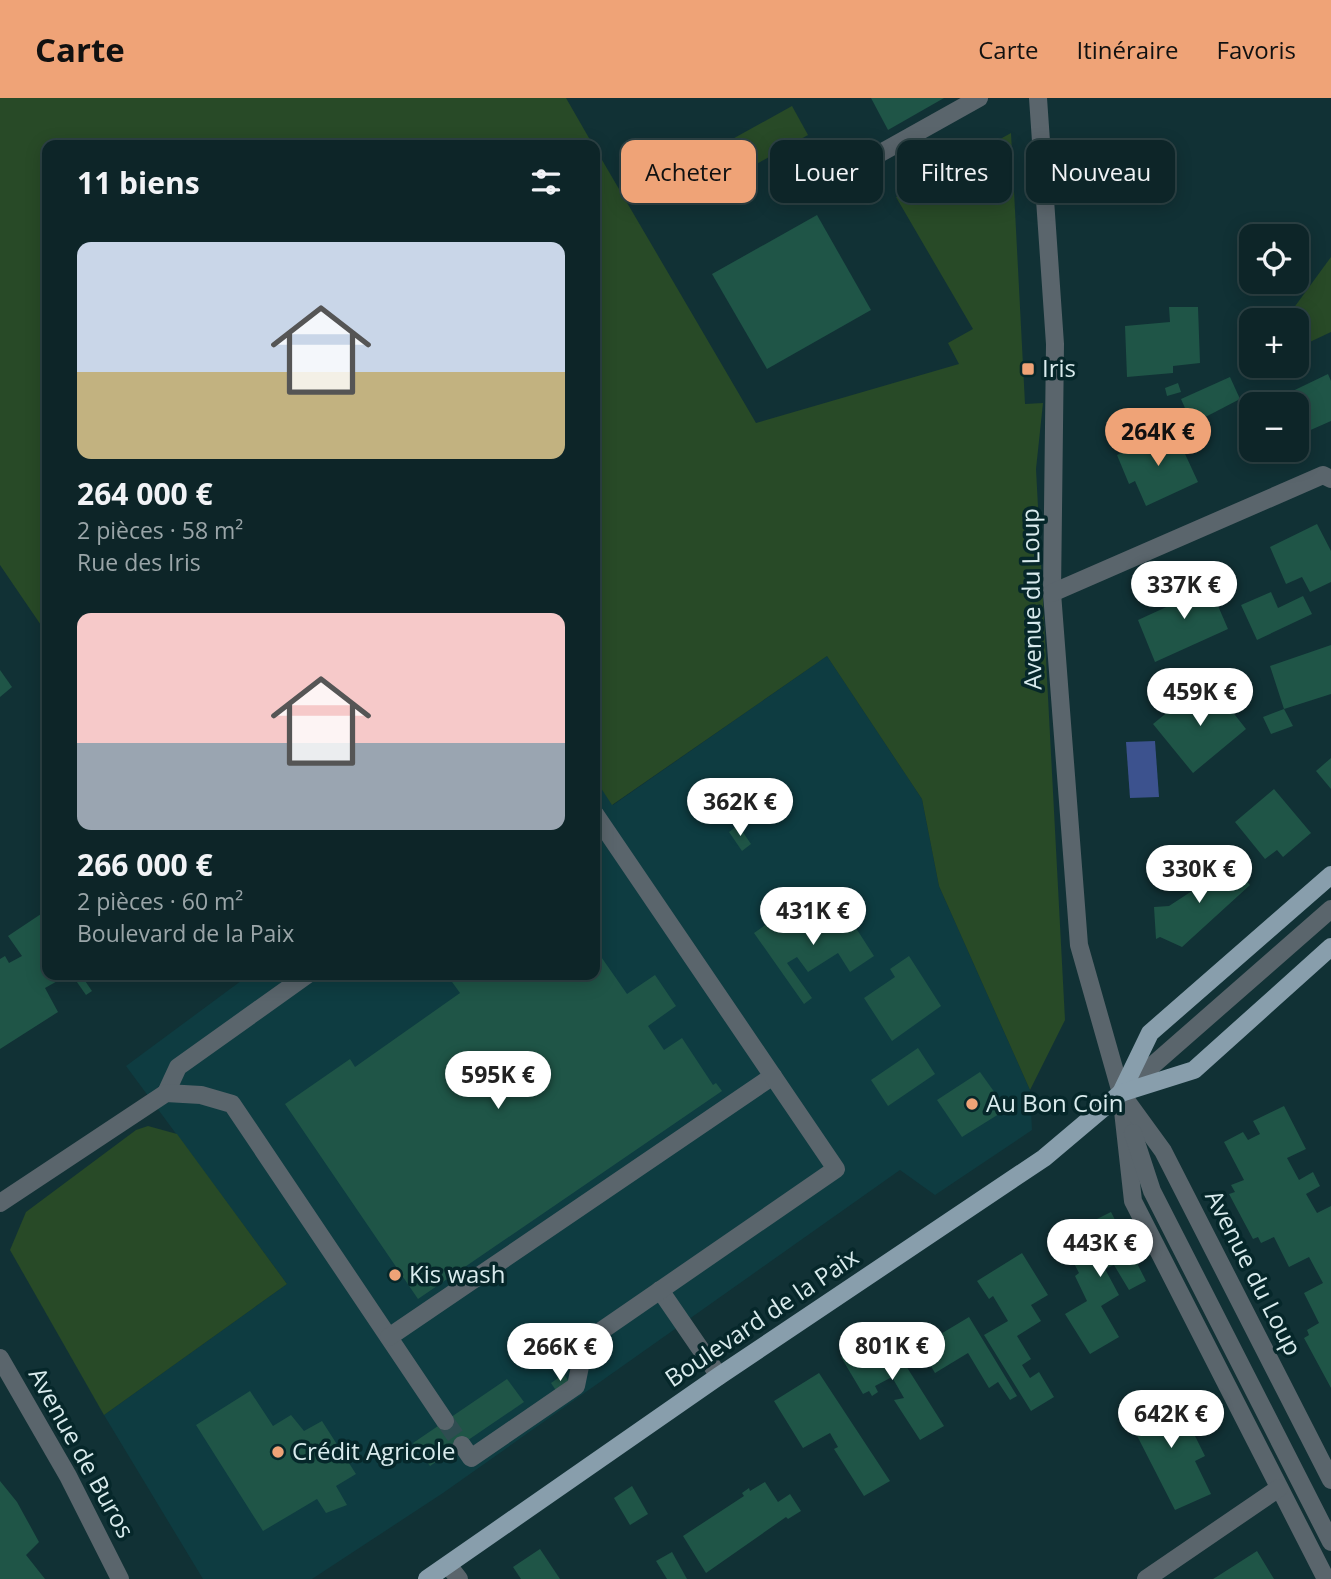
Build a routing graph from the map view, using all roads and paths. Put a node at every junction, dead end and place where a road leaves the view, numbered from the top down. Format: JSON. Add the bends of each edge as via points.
{"nodes":[{"id":1,"x":979,"y":98,"type":"edge"},
{"id":2,"x":1038,"y":98,"type":"edge"},
{"id":3,"x":883,"y":152,"type":"edge"},
{"id":4,"x":1331,"y":479,"type":"edge"},
{"id":5,"x":1052,"y":593,"type":"junction"},
{"id":6,"x":600,"y":821,"type":"edge"},
{"id":7,"x":1331,"y":875,"type":"edge"},
{"id":8,"x":1331,"y":909,"type":"edge"},
{"id":9,"x":1331,"y":947,"type":"edge"},
{"id":10,"x":300,"y":980,"type":"edge"},
{"id":11,"x":773,"y":1076,"type":"junction"},
{"id":12,"x":166,"y":1093,"type":"junction"},
{"id":13,"x":1121,"y":1093,"type":"junction"},
{"id":14,"x":0,"y":1203,"type":"edge"},
{"id":15,"x":660,"y":1290,"type":"junction"},
{"id":16,"x":389,"y":1337,"type":"junction"},
{"id":17,"x":0,"y":1357,"type":"edge"},
{"id":18,"x":719,"y":1376,"type":"junction"},
{"id":19,"x":445,"y":1421,"type":"tunnel mouth"},
{"id":20,"x":462,"y":1445,"type":"dead end"},
{"id":21,"x":1331,"y":1480,"type":"edge"},
{"id":22,"x":1279,"y":1488,"type":"junction"},
{"id":23,"x":1331,"y":1542,"type":"edge"},
{"id":24,"x":454,"y":1572,"type":"edge"},
{"id":25,"x":121,"y":1577,"type":"edge"},
{"id":26,"x":427,"y":1579,"type":"edge"},
{"id":27,"x":1146,"y":1579,"type":"edge"},
{"id":28,"x":1326,"y":1579,"type":"edge"}],
"edges":[{"from":1,"to":3,"type":"street"},
{"from":2,"to":5,"type":"street","name":"Avenue du Loup","via":[[1055,344]]},
{"from":4,"to":5,"type":"street","via":[[1323,475]]},
{"from":5,"to":13,"type":"street","name":"Avenue du Loup","via":[[1079,945]]},
{"from":6,"to":11,"type":"street"},
{"from":7,"to":13,"type":"main road","name":"Boulevard de la Paix","via":[[1150,1034]]},
{"from":8,"to":13,"type":"street"},
{"from":9,"to":13,"type":"main road","name":"Boulevard de la Paix","via":[[1194,1070]]},
{"from":10,"to":12,"type":"street","via":[[178,1067]]},
{"from":11,"to":15,"type":"street","via":[[836,1169]]},
{"from":11,"to":16,"type":"street"},
{"from":12,"to":14,"type":"street"},
{"from":12,"to":16,"type":"street","via":[[201,1094],[232,1104]]},
{"from":13,"to":18,"type":"main road","name":"Boulevard de la Paix","via":[[1044,1158]]},
{"from":13,"to":21,"type":"street","name":"Avenue du Loup","via":[[1163,1151]]},
{"from":13,"to":22,"type":"street","name":"Avenue du Loup","via":[[1133,1201]]},
{"from":13,"to":23,"type":"street","via":[[1152,1191]]},
{"from":15,"to":18,"type":"street"},
{"from":15,"to":20,"type":"street","via":[[584,1342],[576,1385],[471,1458]]},
{"from":16,"to":19,"type":"street"},
{"from":17,"to":25,"type":"street","name":"Avenue de Buros"},
{"from":18,"to":24,"type":"main road","name":"Boulevard de la Paix"},
{"from":22,"to":27,"type":"street"},
{"from":22,"to":28,"type":"street","name":"Avenue du Loup"},
{"from":24,"to":26,"type":"main road","name":"Boulevard de la Paix"}]}
